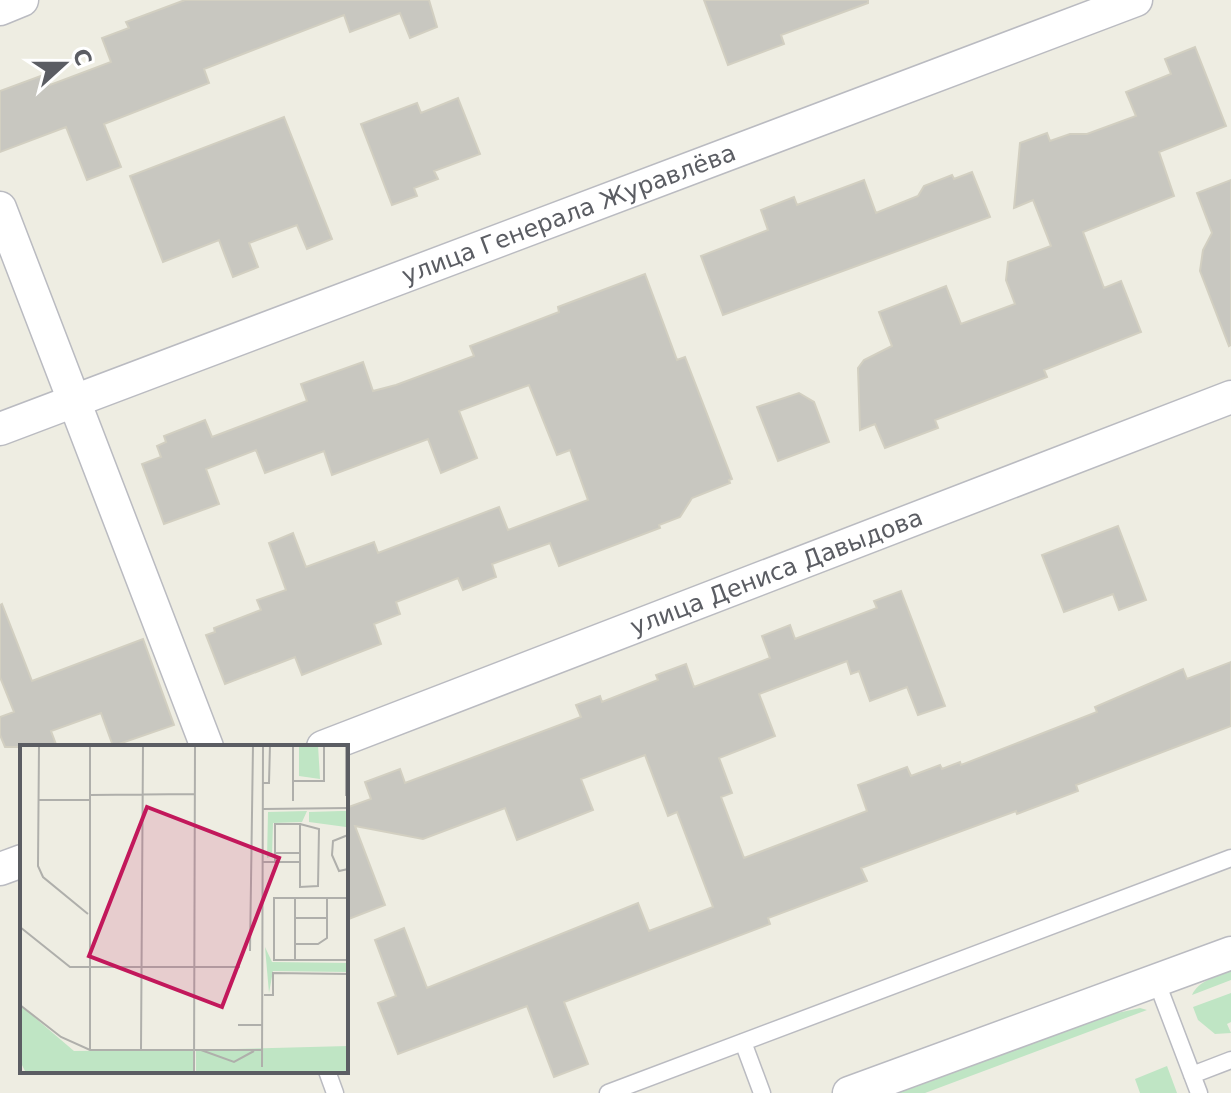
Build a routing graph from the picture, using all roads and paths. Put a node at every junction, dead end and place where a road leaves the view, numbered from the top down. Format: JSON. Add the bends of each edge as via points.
{"nodes":[{"id":1,"x":22,"y":0,"type":"edge"},
{"id":2,"x":1136,"y":0,"type":"edge"},
{"id":3,"x":0,"y":9,"type":"edge"},
{"id":4,"x":0,"y":208,"type":"edge"},
{"id":5,"x":1231,"y":397,"type":"edge"},
{"id":6,"x":73,"y":401,"type":"junction"},
{"id":7,"x":0,"y":429,"type":"edge"},
{"id":8,"x":206,"y":745,"type":"edge"},
{"id":9,"x":328,"y":745,"type":"edge"},
{"id":10,"x":1231,"y":858,"type":"edge"},
{"id":11,"x":20,"y":862,"type":"edge"},
{"id":12,"x":0,"y":869,"type":"edge"},
{"id":13,"x":1231,"y":953,"type":"edge"},
{"id":14,"x":1156,"y":980,"type":"junction"},
{"id":15,"x":743,"y":1042,"type":"junction"},
{"id":16,"x":1231,"y":1060,"type":"edge"},
{"id":17,"x":328,"y":1073,"type":"edge"},
{"id":18,"x":1192,"y":1075,"type":"junction"},
{"id":19,"x":335,"y":1093,"type":"edge"},
{"id":20,"x":608,"y":1093,"type":"edge"},
{"id":21,"x":762,"y":1093,"type":"edge"},
{"id":22,"x":849,"y":1093,"type":"edge"},
{"id":23,"x":1199,"y":1093,"type":"edge"}],
"edges":[{"from":1,"to":3,"type":"street"},
{"from":2,"to":6,"type":"street","name":"улица Генерала Журавлёва"},
{"from":4,"to":6,"type":"street"},
{"from":5,"to":9,"type":"street","name":"улица Дениса Давыдова"},
{"from":6,"to":7,"type":"street","name":"улица Генерала Журавлёва"},
{"from":6,"to":8,"type":"street"},
{"from":10,"to":15,"type":"lane"},
{"from":11,"to":12,"type":"street"},
{"from":13,"to":14,"type":"street"},
{"from":14,"to":18,"type":"lane"},
{"from":14,"to":22,"type":"street"},
{"from":15,"to":20,"type":"lane"},
{"from":15,"to":21,"type":"lane"},
{"from":16,"to":18,"type":"lane"},
{"from":17,"to":19,"type":"lane"},
{"from":18,"to":23,"type":"lane"}]}
